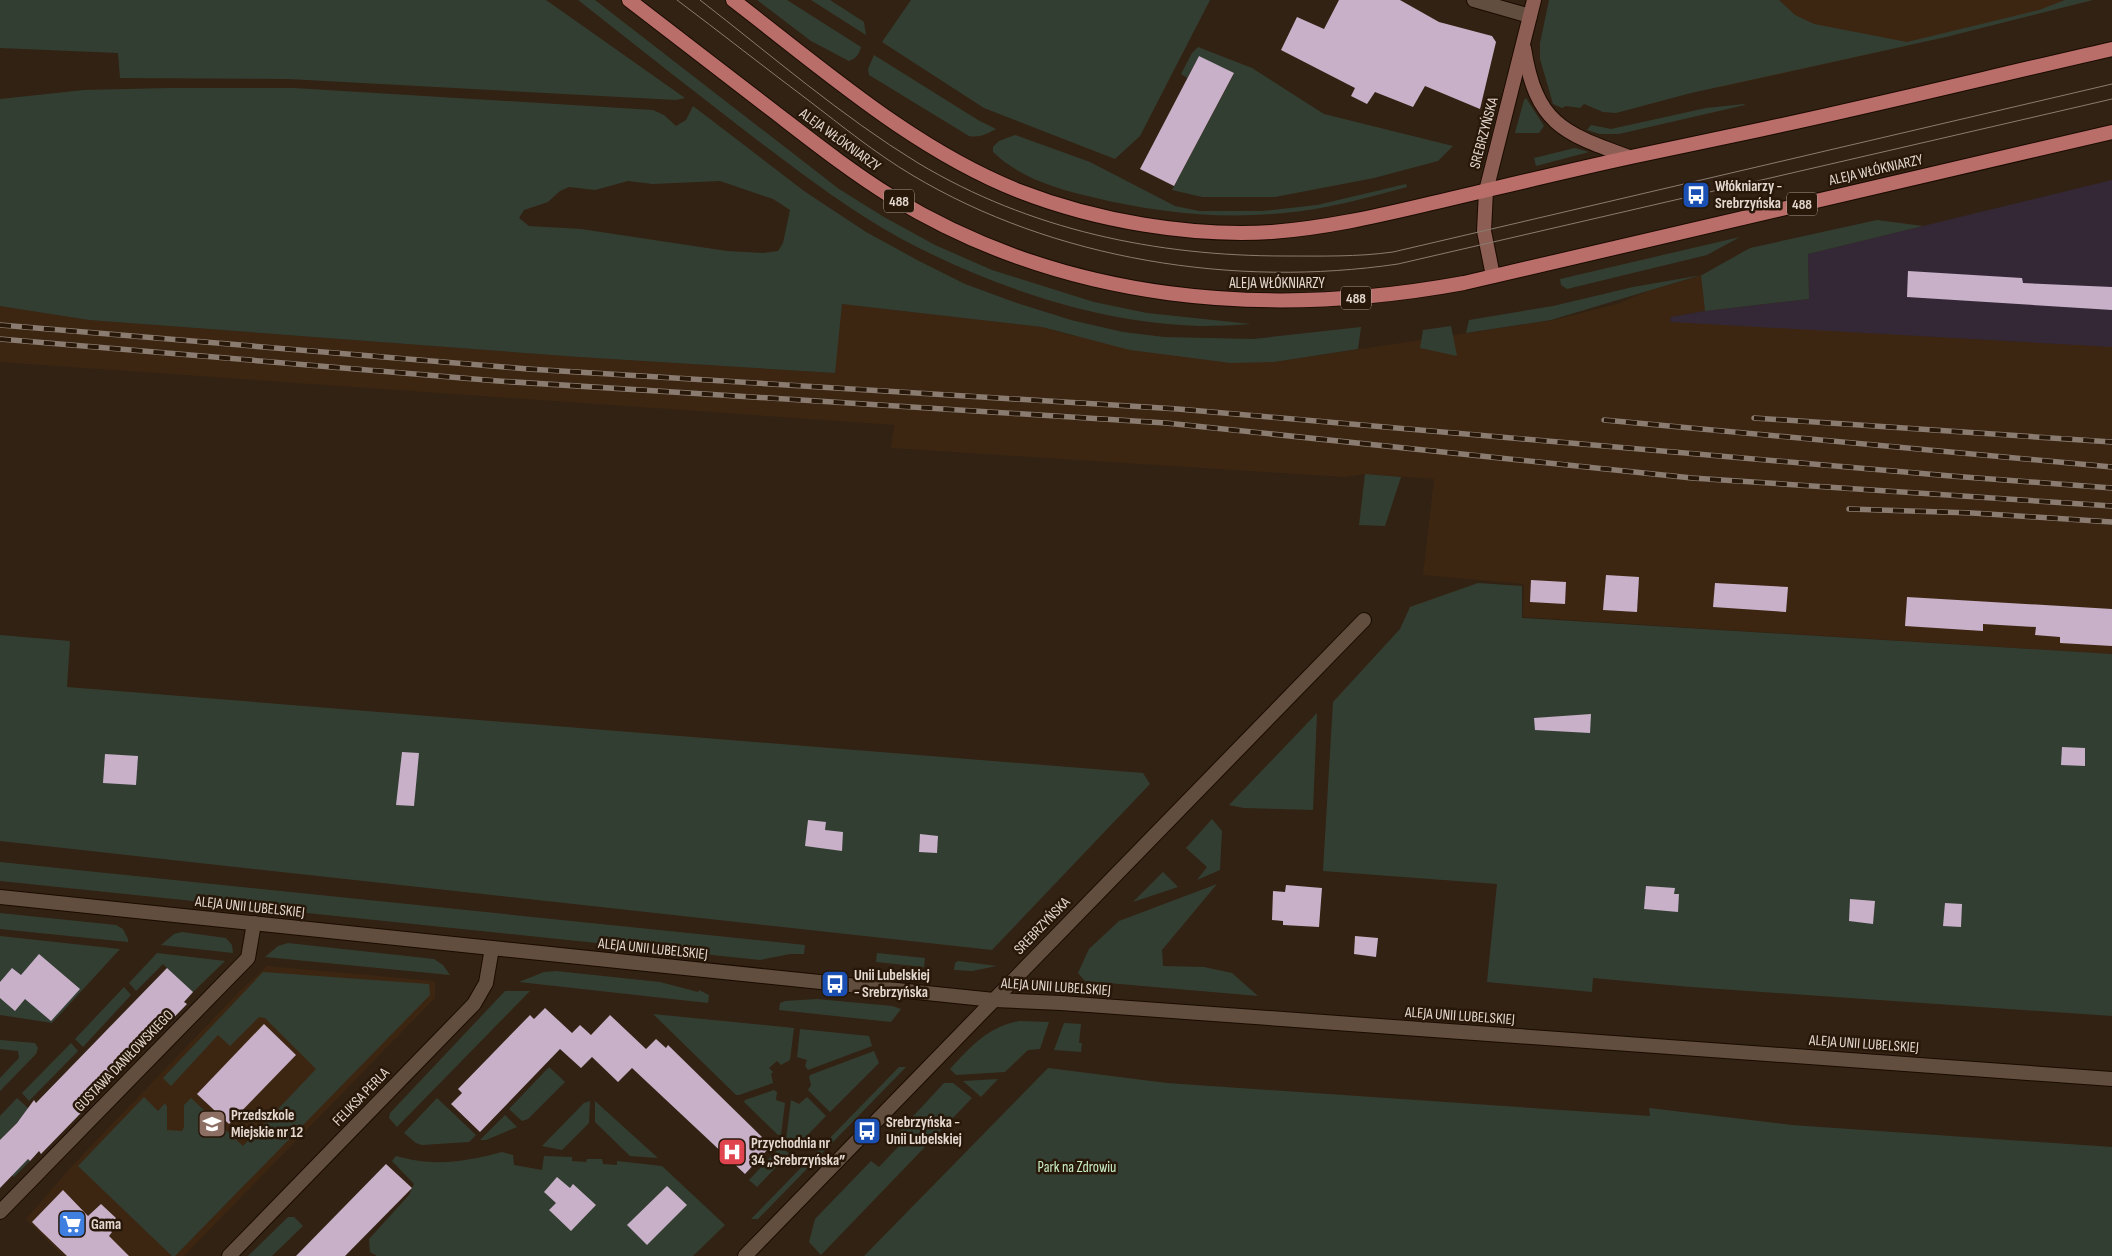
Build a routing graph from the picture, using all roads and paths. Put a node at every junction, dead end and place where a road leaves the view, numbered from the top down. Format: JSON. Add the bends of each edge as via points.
{"nodes":[{"id":1,"x":629,"y":0,"type":"edge"},
{"id":2,"x":733,"y":0,"type":"edge"},
{"id":3,"x":1474,"y":0,"type":"edge"},
{"id":4,"x":1534,"y":0,"type":"edge"},
{"id":5,"x":1530,"y":16,"type":"junction"},
{"id":6,"x":1524,"y":43,"type":"junction"},
{"id":7,"x":2112,"y":49,"type":"edge"},
{"id":8,"x":2112,"y":132,"type":"edge"},
{"id":9,"x":1629,"y":157,"type":"junction"},
{"id":10,"x":1486,"y":191,"type":"junction"},
{"id":11,"x":1493,"y":276,"type":"junction"},
{"id":12,"x":1364,"y":620,"type":"dead end"},
{"id":13,"x":0,"y":897,"type":"edge"},
{"id":14,"x":254,"y":923,"type":"junction"},
{"id":15,"x":492,"y":948,"type":"junction"},
{"id":16,"x":994,"y":1000,"type":"junction"},
{"id":17,"x":2112,"y":1079,"type":"edge"},
{"id":18,"x":0,"y":1212,"type":"edge"},
{"id":19,"x":230,"y":1256,"type":"edge"},
{"id":20,"x":745,"y":1256,"type":"edge"}],
"edges":[{"from":1,"to":11,"type":"main road","name":"ALEJA WŁÓKNIARZY","number":"488","via":[[825,151],[891,196],[955,230],[1042,265],[1158,293],[1256,302],[1355,298],[1429,289]]},
{"from":2,"to":10,"type":"main road","via":[[929,145],[1019,190],[1090,213],[1200,231],[1268,232],[1346,222]]},
{"from":3,"to":5,"type":"street"},
{"from":4,"to":5,"type":"main road","name":"SREBRZYŃSKA"},
{"from":5,"to":6,"type":"main road","name":"SREBRZYŃSKA"},
{"from":6,"to":9,"type":"main road","via":[[1535,90],[1554,121],[1569,133]]},
{"from":6,"to":10,"type":"main road","name":"SREBRZYŃSKA"},
{"from":7,"to":9,"type":"main road"},
{"from":8,"to":11,"type":"main road","name":"ALEJA WŁÓKNIARZY","number":"488"},
{"from":9,"to":10,"type":"main road"},
{"from":10,"to":11,"type":"main road","name":"SREBRZYŃSKA","via":[[1484,231]]},
{"from":12,"to":16,"type":"street","name":"SREBRZYŃSKA"},
{"from":13,"to":14,"type":"street","name":"ALEJA UNII LUBELSKIEJ"},
{"from":14,"to":15,"type":"street","name":"ALEJA UNII LUBELSKIEJ"},
{"from":14,"to":18,"type":"street","name":"GUSTAWA DANIŁOWSKIEGO","via":[[248,958]]},
{"from":15,"to":16,"type":"street","name":"ALEJA UNII LUBELSKIEJ"},
{"from":15,"to":19,"type":"street","name":"FELIKSA PERLA","via":[[486,983],[474,1004]]},
{"from":16,"to":17,"type":"street","name":"ALEJA UNII LUBELSKIEJ"},
{"from":16,"to":20,"type":"street","name":"SREBRZYŃSKA"}]}
